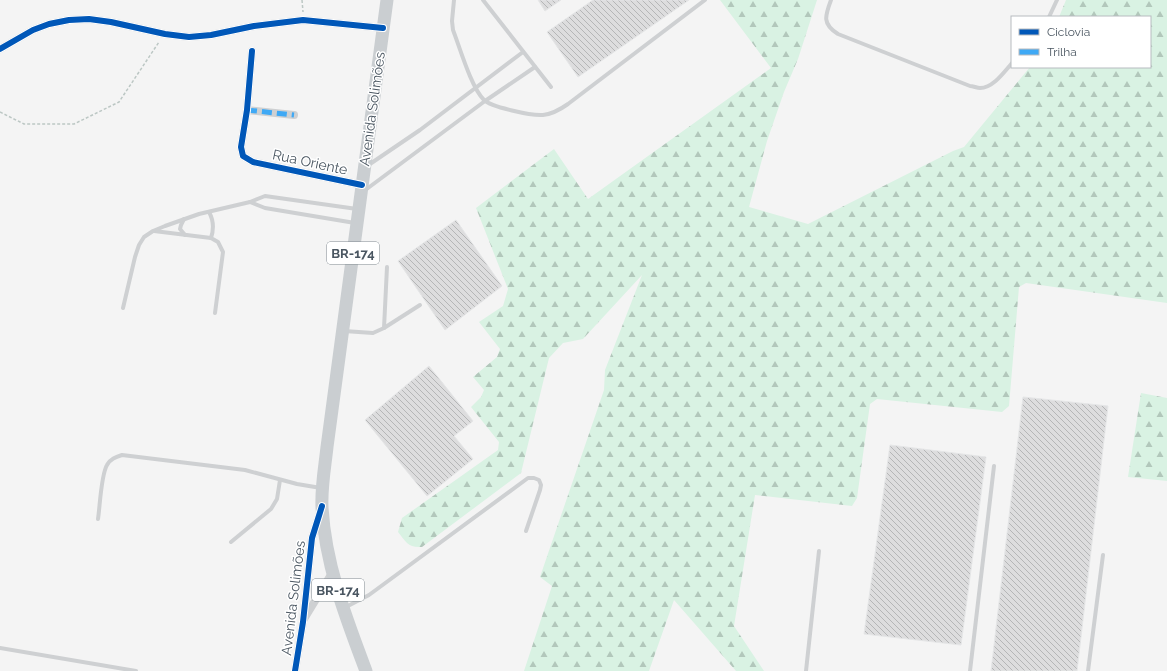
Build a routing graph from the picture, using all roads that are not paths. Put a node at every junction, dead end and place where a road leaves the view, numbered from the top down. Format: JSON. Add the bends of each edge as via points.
{"nodes":[{"id":1,"x":387,"y":0,"type":"edge"},
{"id":2,"x":454,"y":0,"type":"edge"},
{"id":3,"x":483,"y":0,"type":"edge"},
{"id":4,"x":705,"y":0,"type":"edge"},
{"id":5,"x":831,"y":0,"type":"edge"},
{"id":6,"x":1057,"y":0,"type":"edge"},
{"id":7,"x":1049,"y":16,"type":"edge"},
{"id":8,"x":383,"y":28,"type":"junction"},
{"id":9,"x":0,"y":49,"type":"edge"},
{"id":10,"x":252,"y":51,"type":"dead end"},
{"id":11,"x":523,"y":52,"type":"junction"},
{"id":12,"x":1011,"y":64,"type":"edge"},
{"id":13,"x":535,"y":67,"type":"junction"},
{"id":14,"x":551,"y":87,"type":"dead end"},
{"id":15,"x":475,"y":88,"type":"junction"},
{"id":16,"x":485,"y":101,"type":"junction"},
{"id":17,"x":247,"y":110,"type":"junction"},
{"id":18,"x":294,"y":115,"type":"dead end"},
{"id":19,"x":364,"y":168,"type":"junction"},
{"id":20,"x":361,"y":189,"type":"junction"},
{"id":21,"x":250,"y":202,"type":"junction"},
{"id":22,"x":358,"y":209,"type":"junction"},
{"id":23,"x":210,"y":212,"type":"junction"},
{"id":24,"x":184,"y":218,"type":"junction"},
{"id":25,"x":357,"y":223,"type":"junction"},
{"id":26,"x":153,"y":231,"type":"junction"},
{"id":27,"x":185,"y":235,"type":"junction"},
{"id":28,"x":211,"y":238,"type":"junction"},
{"id":29,"x":388,"y":266,"type":"dead end"},
{"id":30,"x":420,"y":305,"type":"dead end"},
{"id":31,"x":123,"y":308,"type":"dead end"},
{"id":32,"x":215,"y":312,"type":"dead end"},
{"id":33,"x":384,"y":328,"type":"junction"},
{"id":34,"x":343,"y":331,"type":"junction"},
{"id":35,"x":994,"y":466,"type":"dead end"},
{"id":36,"x":280,"y":480,"type":"junction"},
{"id":37,"x":323,"y":488,"type":"junction"},
{"id":38,"x":322,"y":506,"type":"junction"},
{"id":39,"x":98,"y":519,"type":"dead end"},
{"id":40,"x":526,"y":531,"type":"dead end"},
{"id":41,"x":231,"y":542,"type":"dead end"},
{"id":42,"x":819,"y":551,"type":"dead end"},
{"id":43,"x":1103,"y":555,"type":"dead end"},
{"id":44,"x":332,"y":573,"type":"junction"},
{"id":45,"x":344,"y":608,"type":"junction"},
{"id":46,"x":302,"y":622,"type":"junction"},
{"id":47,"x":0,"y":648,"type":"edge"},
{"id":48,"x":136,"y":671,"type":"edge"},
{"id":49,"x":295,"y":671,"type":"edge"},
{"id":50,"x":366,"y":671,"type":"edge"},
{"id":51,"x":806,"y":671,"type":"edge"},
{"id":52,"x":970,"y":671,"type":"edge"},
{"id":53,"x":1088,"y":671,"type":"edge"}],
"edges":[{"from":1,"to":8,"type":"main road","name":"Avenida Solimões","number":"BR-174"},
{"from":2,"to":15,"type":"lane","via":[[453,30]]},
{"from":3,"to":11,"type":"lane"},
{"from":4,"to":16,"type":"lane","via":[[559,110],[543,115],[530,114]]},
{"from":5,"to":12,"type":"lane","via":[[826,18],[831,30],[970,86],[986,87]]},
{"from":6,"to":7,"type":"lane"},
{"from":8,"to":9,"type":"street","via":[[303,20],[189,37],[111,22],[69,20],[33,30]]},
{"from":8,"to":19,"type":"main road","name":"Avenida Solimões","number":"BR-174"},
{"from":10,"to":17,"type":"street"},
{"from":11,"to":13,"type":"lane"},
{"from":11,"to":15,"type":"lane"},
{"from":13,"to":14,"type":"lane"},
{"from":13,"to":16,"type":"lane"},
{"from":15,"to":16,"type":"lane"},
{"from":15,"to":19,"type":"lane"},
{"from":16,"to":20,"type":"lane"},
{"from":17,"to":18,"type":"street"},
{"from":17,"to":20,"type":"street","name":"Rua Oriente","via":[[242,139],[242,152],[247,160]]},
{"from":19,"to":20,"type":"main road","name":"Avenida Solimões","number":"BR-174"},
{"from":20,"to":22,"type":"main road","name":"Avenida Solimões","number":"BR-174"},
{"from":21,"to":22,"type":"lane","via":[[265,196],[273,196]]},
{"from":21,"to":23,"type":"lane"},
{"from":21,"to":25,"type":"lane","via":[[265,208]]},
{"from":22,"to":25,"type":"main road","name":"Avenida Solimões","number":"BR-174"},
{"from":23,"to":24,"type":"lane"},
{"from":23,"to":28,"type":"lane","via":[[214,229]]},
{"from":24,"to":26,"type":"lane"},
{"from":24,"to":27,"type":"lane","via":[[180,229]]},
{"from":25,"to":34,"type":"main road","name":"Avenida Solimões","number":"BR-174"},
{"from":26,"to":27,"type":"lane"},
{"from":26,"to":31,"type":"lane","via":[[144,237],[139,245]]},
{"from":27,"to":28,"type":"lane"},
{"from":28,"to":32,"type":"lane","via":[[218,242],[223,252]]},
{"from":29,"to":33,"type":"lane"},
{"from":30,"to":33,"type":"lane"},
{"from":33,"to":34,"type":"lane","via":[[373,333]]},
{"from":34,"to":37,"type":"main road","name":"Avenida Solimões","number":"BR-174"},
{"from":35,"to":52,"type":"lane"},
{"from":36,"to":37,"type":"lane"},
{"from":36,"to":39,"type":"lane","via":[[245,470],[122,454],[114,457],[107,465]]},
{"from":36,"to":41,"type":"lane","via":[[277,499],[271,509]]},
{"from":37,"to":38,"type":"main road","name":"Avenida Solimões","number":"BR-174"},
{"from":38,"to":44,"type":"main road","number":"BR-174"},
{"from":38,"to":46,"type":"street","name":"Avenida Solimões","via":[[312,538]]},
{"from":40,"to":45,"type":"lane","via":[[541,485],[539,480],[534,478],[528,478],[369,595]]},
{"from":42,"to":51,"type":"lane"},
{"from":43,"to":53,"type":"lane"},
{"from":44,"to":45,"type":"main road","number":"BR-174"},
{"from":44,"to":46,"type":"street","name":"Avenida Solimões"},
{"from":45,"to":50,"type":"main road","number":"BR-174"},
{"from":46,"to":49,"type":"street","name":"Avenida Solimões"},
{"from":47,"to":48,"type":"lane"}]}
